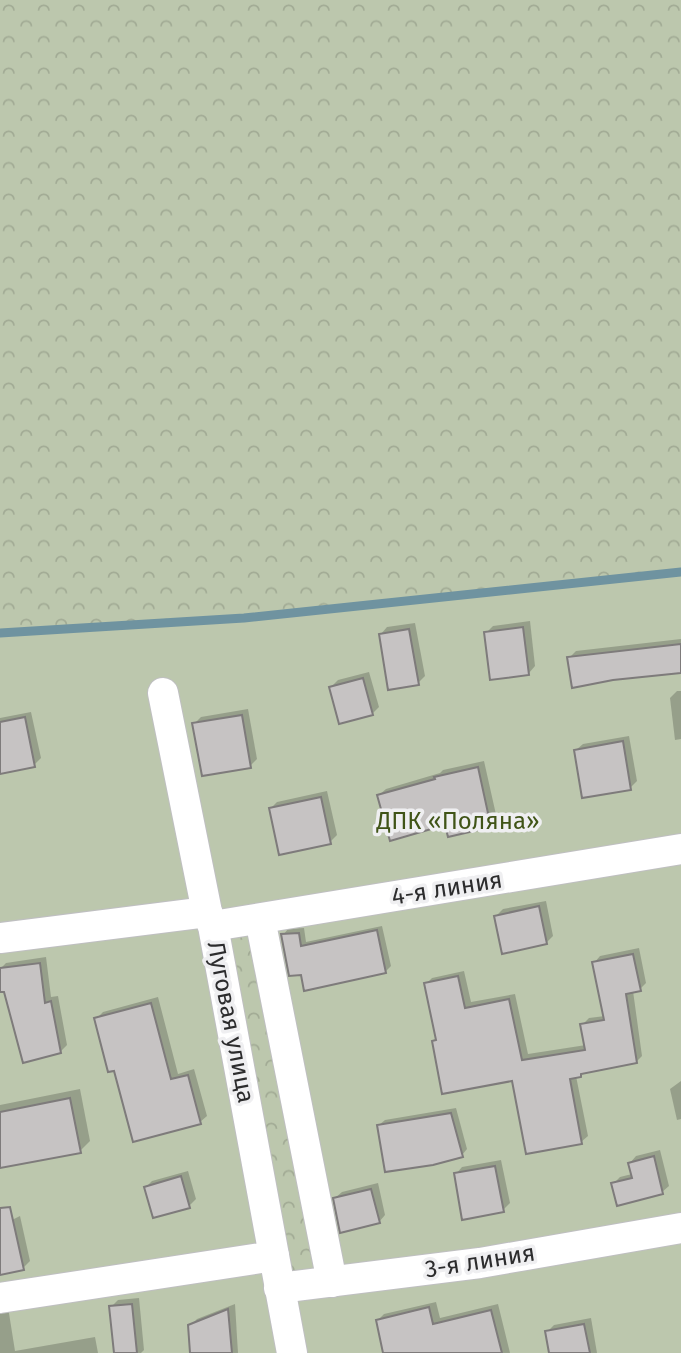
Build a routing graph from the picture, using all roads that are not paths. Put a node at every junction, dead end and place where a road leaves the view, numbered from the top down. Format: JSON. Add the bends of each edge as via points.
{"nodes":[{"id":1,"x":163,"y":693,"type":"dead end"},
{"id":2,"x":681,"y":849,"type":"edge"},
{"id":3,"x":210,"y":919,"type":"junction"},
{"id":4,"x":260,"y":919,"type":"junction"},
{"id":5,"x":0,"y":938,"type":"edge"},
{"id":6,"x":681,"y":1228,"type":"edge"},
{"id":7,"x":274,"y":1256,"type":"junction"},
{"id":8,"x":332,"y":1282,"type":"junction"},
{"id":9,"x":279,"y":1288,"type":"junction"},
{"id":10,"x":0,"y":1298,"type":"edge"},
{"id":11,"x":292,"y":1353,"type":"edge"}],
"edges":[{"from":1,"to":3,"type":"street","name":"Луговая улица"},
{"from":2,"to":4,"type":"street","name":"4-я линия"},
{"from":3,"to":4,"type":"street","name":"4-я линия"},
{"from":3,"to":5,"type":"street","name":"4-я линия"},
{"from":3,"to":7,"type":"street","name":"Луговая улица"},
{"from":4,"to":8,"type":"street"},
{"from":6,"to":8,"type":"street","name":"3-я линия","via":[[480,1263]]},
{"from":7,"to":9,"type":"street","name":"Луговая улица"},
{"from":7,"to":10,"type":"street"},
{"from":8,"to":9,"type":"street","name":"3-я линия"},
{"from":9,"to":11,"type":"street","name":"Луговая улица"}]}
